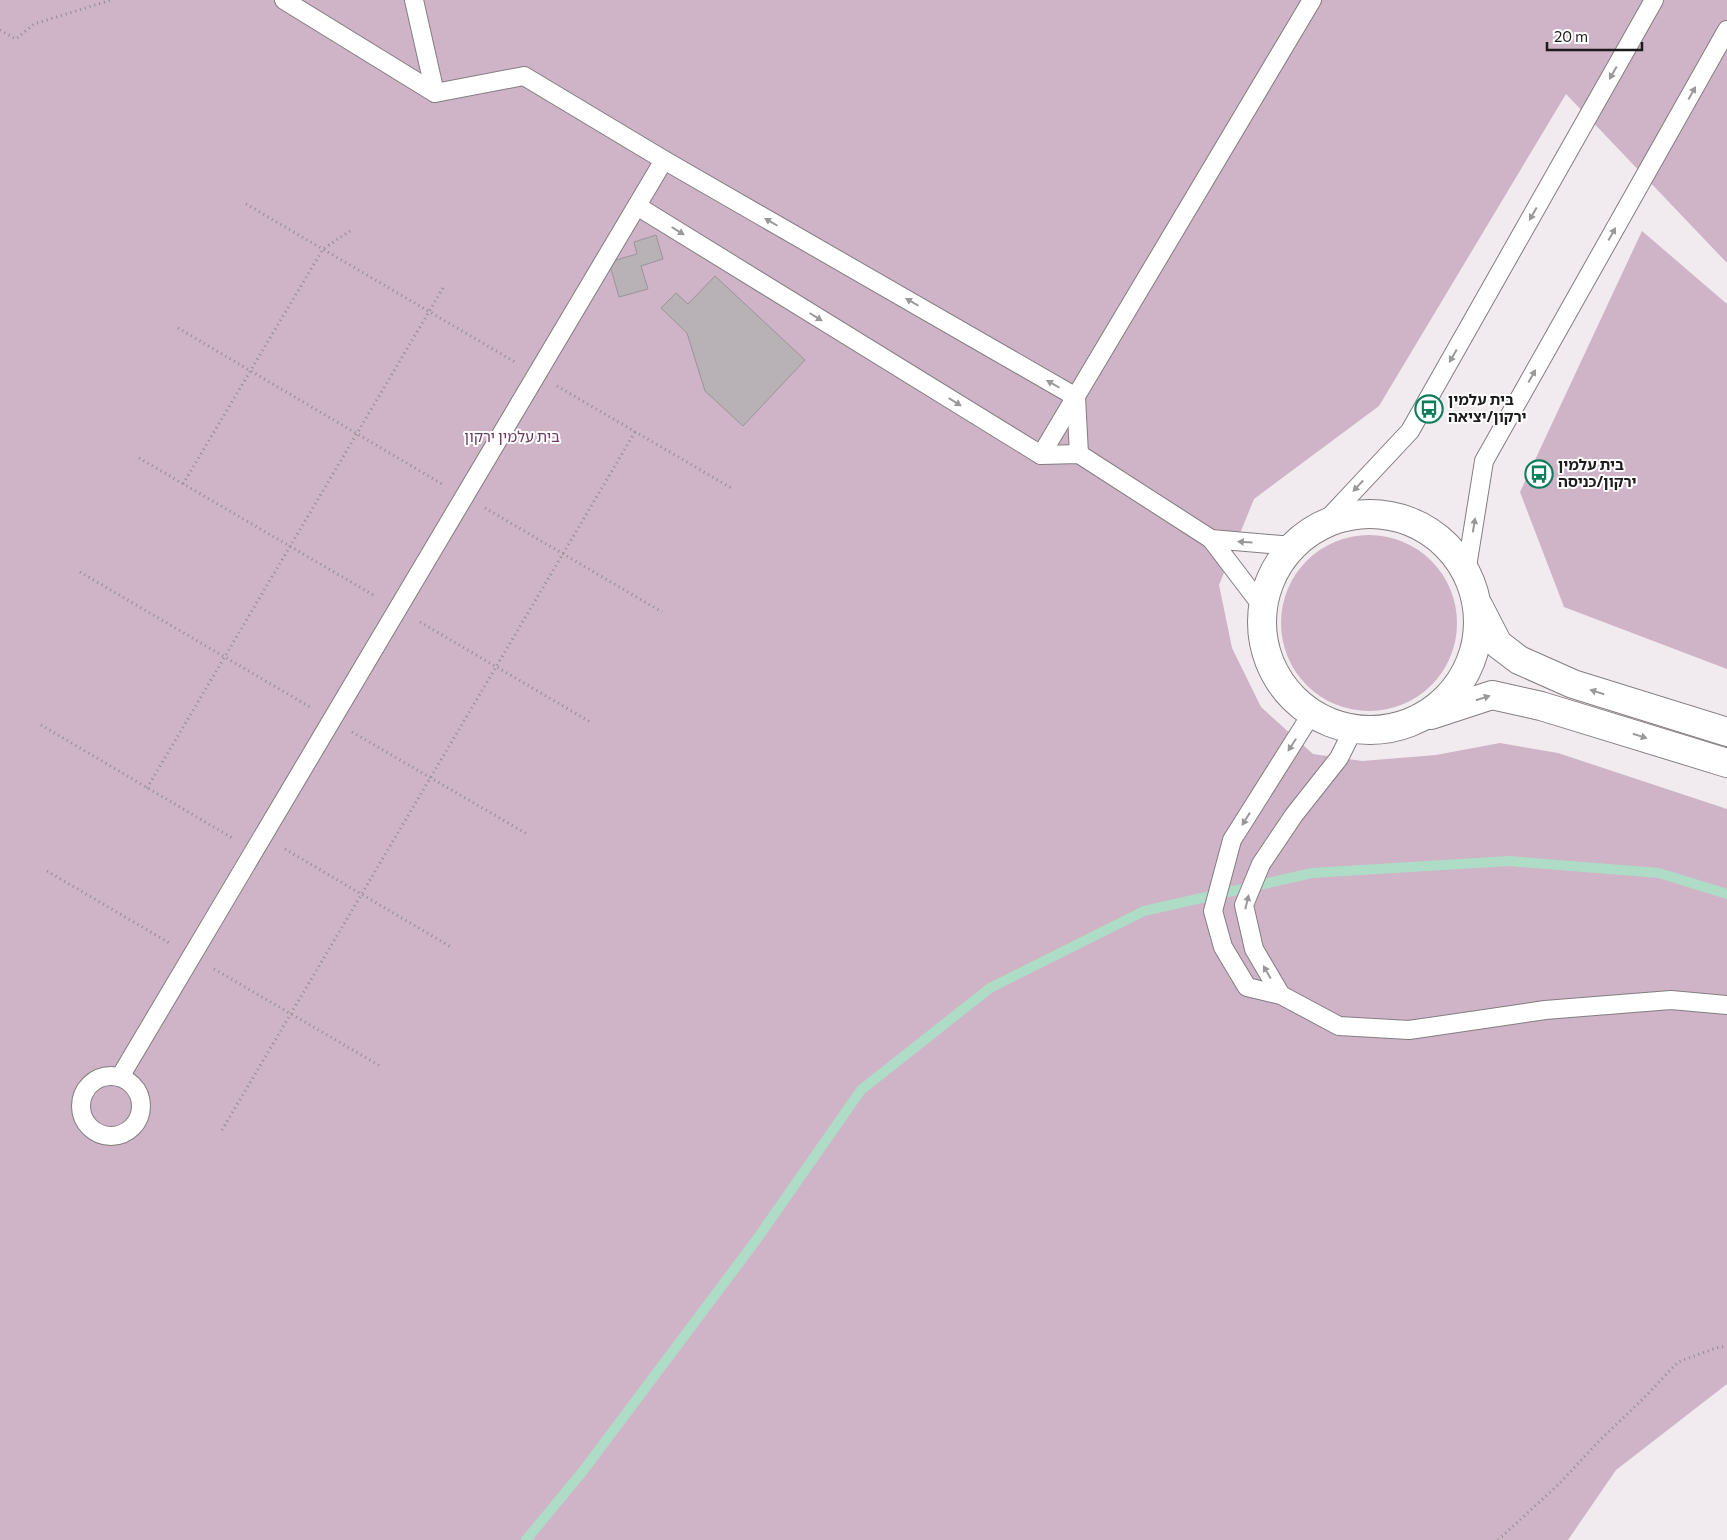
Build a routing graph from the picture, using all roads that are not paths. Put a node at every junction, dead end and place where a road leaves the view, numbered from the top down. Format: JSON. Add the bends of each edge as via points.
{"nodes":[{"id":1,"x":284,"y":0,"type":"edge"},
{"id":2,"x":414,"y":0,"type":"edge"},
{"id":3,"x":1312,"y":0,"type":"edge"},
{"id":4,"x":1654,"y":0,"type":"edge"},
{"id":5,"x":1727,"y":30,"type":"edge"},
{"id":6,"x":435,"y":93,"type":"junction"},
{"id":7,"x":664,"y":160,"type":"junction"},
{"id":8,"x":637,"y":206,"type":"junction"},
{"id":9,"x":1076,"y":397,"type":"junction"},
{"id":10,"x":1079,"y":454,"type":"junction"},
{"id":11,"x":1041,"y":456,"type":"junction"},
{"id":12,"x":1321,"y":526,"type":"junction"},
{"id":13,"x":1211,"y":539,"type":"junction"},
{"id":14,"x":1293,"y":546,"type":"junction"},
{"id":15,"x":1466,"y":573,"type":"junction"},
{"id":16,"x":1476,"y":600,"type":"junction"},
{"id":17,"x":1262,"y":606,"type":"junction"},
{"id":18,"x":1312,"y":713,"type":"junction"},
{"id":19,"x":1420,"y":718,"type":"junction"},
{"id":20,"x":1353,"y":730,"type":"junction"},
{"id":21,"x":1727,"y":732,"type":"edge"},
{"id":22,"x":1727,"y":763,"type":"edge"},
{"id":23,"x":1281,"y":996,"type":"junction"},
{"id":24,"x":1727,"y":1005,"type":"edge"},
{"id":25,"x":120,"y":1077,"type":"dead end"}],
"edges":[{"from":1,"to":6,"type":"lane"},
{"from":2,"to":6,"type":"lane"},
{"from":3,"to":9,"type":"lane"},
{"from":4,"to":12,"type":"lane","one_way":true,"via":[[1410,431]]},
{"from":15,"to":5,"type":"lane","one_way":true,"via":[[1484,461]]},
{"from":6,"to":7,"type":"lane","via":[[524,76]]},
{"from":7,"to":8,"type":"lane"},
{"from":9,"to":7,"type":"lane","one_way":true},
{"from":8,"to":11,"type":"lane","one_way":true},
{"from":8,"to":25,"type":"lane"},
{"from":9,"to":10,"type":"lane"},
{"from":9,"to":11,"type":"lane"},
{"from":10,"to":11,"type":"lane"},
{"from":10,"to":13,"type":"lane"},
{"from":12,"to":14,"type":"street"},
{"from":12,"to":15,"type":"street","via":[[1353,516],[1387,516],[1411,523],[1447,546]]},
{"from":14,"to":13,"type":"lane","one_way":true},
{"from":13,"to":17,"type":"lane"},
{"from":14,"to":17,"type":"street","via":[[1268,584]]},
{"from":15,"to":16,"type":"street"},
{"from":16,"to":19,"type":"street","via":[[1478,627],[1473,655],[1461,681],[1443,702]]},
{"from":21,"to":16,"type":"street","one_way":true,"via":[[1572,684],[1519,660],[1498,644]]},
{"from":17,"to":18,"type":"street","via":[[1262,640],[1273,672],[1293,699]]},
{"from":18,"to":20,"type":"street"},
{"from":18,"to":23,"type":"lane","one_way":true,"via":[[1232,840],[1214,911],[1223,948],[1247,987]]},
{"from":19,"to":20,"type":"street","via":[[1388,729]]},
{"from":19,"to":22,"type":"street","one_way":true,"via":[[1492,695],[1541,706]]},
{"from":23,"to":20,"type":"lane","one_way":true,"via":[[1254,949],[1244,905],[1260,864],[1294,814],[1339,758]]},
{"from":23,"to":24,"type":"lane","via":[[1339,1026],[1409,1030],[1545,1010],[1671,1000]]}]}
